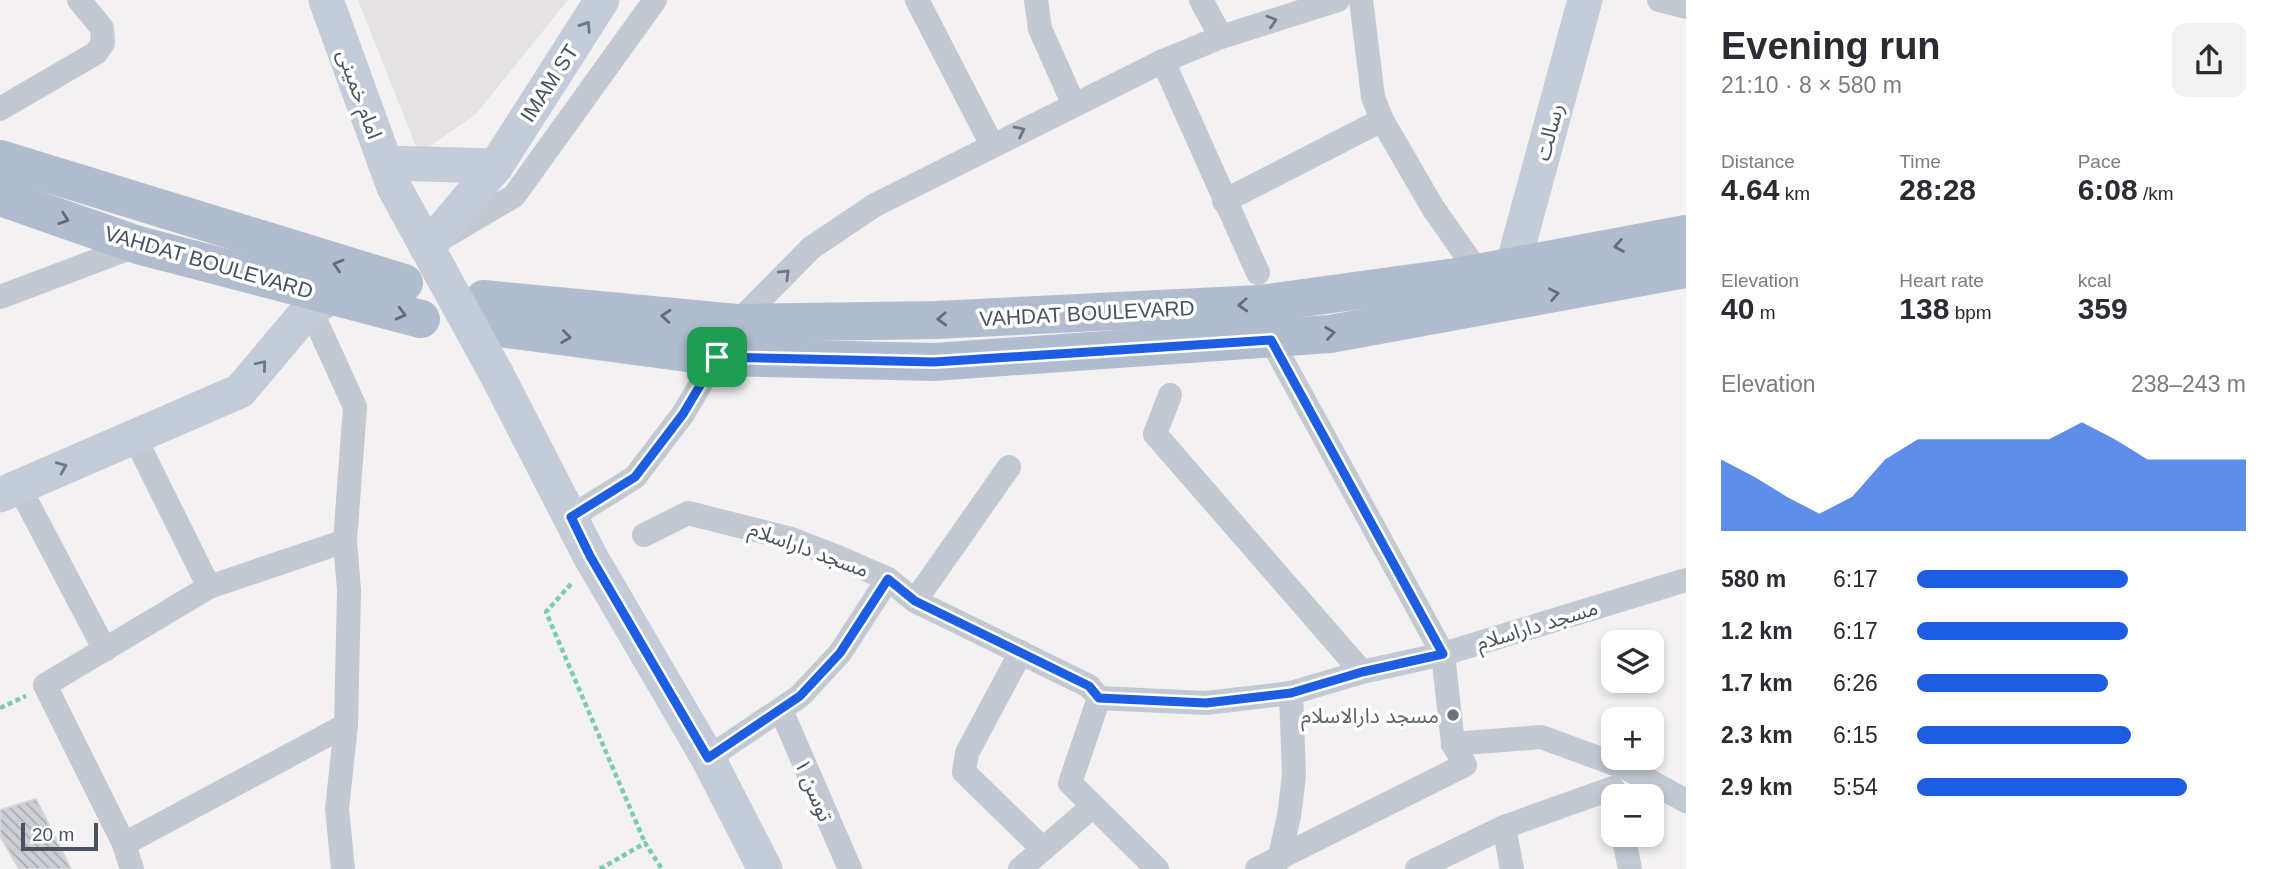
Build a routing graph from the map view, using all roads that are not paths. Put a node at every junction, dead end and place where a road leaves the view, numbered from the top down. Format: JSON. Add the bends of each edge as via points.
{"nodes":[{"id":1,"x":79,"y":0,"type":"edge"},
{"id":2,"x":326,"y":0,"type":"edge"},
{"id":3,"x":602,"y":0,"type":"edge"},
{"id":4,"x":655,"y":0,"type":"edge"},
{"id":5,"x":917,"y":0,"type":"edge"},
{"id":6,"x":1036,"y":0,"type":"edge"},
{"id":7,"x":1201,"y":0,"type":"edge"},
{"id":8,"x":1338,"y":0,"type":"edge"},
{"id":9,"x":1361,"y":0,"type":"edge"},
{"id":10,"x":1585,"y":0,"type":"edge"},
{"id":11,"x":1671,"y":4,"type":"edge"},
{"id":12,"x":1686,"y":23,"type":"edge"},
{"id":13,"x":1222,"y":37,"type":"junction"},
{"id":14,"x":1163,"y":61,"type":"junction"},
{"id":15,"x":1074,"y":105,"type":"junction"},
{"id":16,"x":0,"y":109,"type":"edge"},
{"id":17,"x":1382,"y":120,"type":"junction"},
{"id":18,"x":992,"y":145,"type":"junction"},
{"id":19,"x":0,"y":159,"type":"edge"},
{"id":20,"x":496,"y":166,"type":"junction"},
{"id":21,"x":390,"y":175,"type":"junction"},
{"id":22,"x":0,"y":197,"type":"edge"},
{"id":23,"x":1224,"y":201,"type":"junction"},
{"id":24,"x":1686,"y":234,"type":"edge"},
{"id":25,"x":138,"y":245,"type":"junction"},
{"id":26,"x":427,"y":248,"type":"junction"},
{"id":27,"x":1468,"y":258,"type":"dead end"},
{"id":28,"x":1513,"y":264,"type":"junction"},
{"id":29,"x":1686,"y":269,"type":"edge"},
{"id":30,"x":1258,"y":273,"type":"dead end"},
{"id":31,"x":404,"y":283,"type":"dead end"},
{"id":32,"x":0,"y":297,"type":"edge"},
{"id":33,"x":364,"y":304,"type":"junction"},
{"id":34,"x":310,"y":308,"type":"junction"},
{"id":35,"x":421,"y":319,"type":"dead end"},
{"id":36,"x":737,"y":323,"type":"junction"},
{"id":37,"x":1271,"y":340,"type":"junction"},
{"id":38,"x":717,"y":357,"type":"junction"},
{"id":39,"x":1170,"y":395,"type":"dead end"},
{"id":40,"x":134,"y":436,"type":"junction"},
{"id":41,"x":1009,"y":467,"type":"dead end"},
{"id":42,"x":9,"y":490,"type":"edge"},
{"id":43,"x":571,"y":517,"type":"junction"},
{"id":44,"x":643,"y":535,"type":"dead end"},
{"id":45,"x":345,"y":541,"type":"junction"},
{"id":46,"x":888,"y":579,"type":"junction"},
{"id":47,"x":1686,"y":580,"type":"edge"},
{"id":48,"x":209,"y":587,"type":"junction"},
{"id":49,"x":915,"y":601,"type":"junction"},
{"id":50,"x":105,"y":650,"type":"junction"},
{"id":51,"x":1021,"y":652,"type":"junction"},
{"id":52,"x":1443,"y":654,"type":"junction"},
{"id":53,"x":1362,"y":672,"type":"junction"},
{"id":54,"x":1291,"y":693,"type":"junction"},
{"id":55,"x":1099,"y":698,"type":"junction"},
{"id":56,"x":781,"y":710,"type":"junction"},
{"id":57,"x":346,"y":725,"type":"junction"},
{"id":58,"x":1453,"y":744,"type":"junction"},
{"id":59,"x":708,"y":758,"type":"junction"},
{"id":60,"x":1618,"y":784,"type":"edge"},
{"id":61,"x":1601,"y":790,"type":"edge"},
{"id":62,"x":1664,"y":796,"type":"edge"},
{"id":63,"x":1686,"y":801,"type":"edge"},
{"id":64,"x":1093,"y":806,"type":"junction"},
{"id":65,"x":1504,"y":827,"type":"junction"},
{"id":66,"x":124,"y":844,"type":"junction"},
{"id":67,"x":1625,"y":847,"type":"edge"},
{"id":68,"x":1043,"y":849,"type":"junction"},
{"id":69,"x":1268,"y":864,"type":"edge"},
{"id":70,"x":132,"y":869,"type":"edge"},
{"id":71,"x":343,"y":869,"type":"edge"},
{"id":72,"x":765,"y":869,"type":"edge"},
{"id":73,"x":850,"y":869,"type":"edge"},
{"id":74,"x":1020,"y":869,"type":"edge"},
{"id":75,"x":1157,"y":869,"type":"edge"},
{"id":76,"x":1417,"y":869,"type":"edge"},
{"id":77,"x":1512,"y":869,"type":"edge"},
{"id":78,"x":1630,"y":869,"type":"edge"}],
"edges":[{"from":1,"to":16,"type":"street","via":[[102,28],[103,43],[96,53]]},
{"from":2,"to":21,"type":"street","name":"امام خمینی"},
{"from":20,"to":3,"type":"street","name":"IMAM ST","one_way":true},
{"from":4,"to":26,"type":"street","via":[[514,196]]},
{"from":5,"to":18,"type":"street"},
{"from":6,"to":15,"type":"street","via":[[1040,29]]},
{"from":7,"to":13,"type":"street"},
{"from":13,"to":8,"type":"street","one_way":true},
{"from":9,"to":17,"type":"street","via":[[1373,97]]},
{"from":10,"to":28,"type":"street","name":"رسالت"},
{"from":11,"to":12,"type":"street"},
{"from":13,"to":14,"type":"street"},
{"from":14,"to":15,"type":"street"},
{"from":14,"to":23,"type":"street"},
{"from":18,"to":15,"type":"street","one_way":true},
{"from":17,"to":23,"type":"street"},
{"from":17,"to":27,"type":"street"},
{"from":36,"to":18,"type":"street","one_way":true,"via":[[822,241],[875,205]]},
{"from":31,"to":19,"type":"main road","name":"VAHDAT BOULEVARD","one_way":true},
{"from":20,"to":21,"type":"street"},
{"from":20,"to":26,"type":"street","name":"IMAM ST"},
{"from":21,"to":26,"type":"street","name":"امام خمینی"},
{"from":22,"to":25,"type":"main road","name":"VAHDAT BOULEVARD","one_way":true},
{"from":23,"to":30,"type":"street"},
{"from":24,"to":28,"type":"main road","name":"VAHDAT BOULEVARD","one_way":true},
{"from":25,"to":32,"type":"street"},
{"from":25,"to":33,"type":"main road","name":"VAHDAT BOULEVARD"},
{"from":26,"to":43,"type":"street","name":"امام خمینی","bridge":true},
{"from":28,"to":36,"type":"main road","name":"VAHDAT BOULEVARD","one_way":true,"via":[[1456,277],[1260,304],[936,320]]},
{"from":37,"to":29,"type":"main road","name":"VAHDAT BOULEVARD","one_way":true,"via":[[1330,334]]},
{"from":33,"to":34,"type":"street"},
{"from":33,"to":35,"type":"main road","name":"VAHDAT BOULEVARD","one_way":true},
{"from":40,"to":34,"type":"street","one_way":true,"via":[[240,391]]},
{"from":34,"to":45,"type":"street","via":[[355,407]]},
{"from":36,"to":38,"type":"street"},
{"from":36,"to":38,"type":"main road","name":"VAHDAT BOULEVARD","one_way":true,"via":[[491,313]]},
{"from":37,"to":38,"type":"main road","name":"VAHDAT BOULEVARD","via":[[934,362]]},
{"from":37,"to":52,"type":"street"},
{"from":38,"to":43,"type":"street","via":[[683,414],[635,477]]},
{"from":39,"to":53,"type":"street","via":[[1154,434]]},
{"from":42,"to":40,"type":"street","one_way":true},
{"from":40,"to":48,"type":"street"},
{"from":41,"to":49,"type":"street"},
{"from":42,"to":50,"type":"street"},
{"from":43,"to":59,"type":"street","name":"امام خمینی"},
{"from":44,"to":46,"type":"street","name":"مسجد داراسلام","via":[[688,513],[791,539]]},
{"from":45,"to":48,"type":"street"},
{"from":45,"to":57,"type":"street","via":[[349,590]]},
{"from":46,"to":49,"type":"street","name":"مسجد داراسلام"},
{"from":46,"to":56,"type":"street","via":[[840,653]]},
{"from":47,"to":52,"type":"street","name":"مسجد داراسلام"},
{"from":48,"to":50,"type":"street"},
{"from":49,"to":51,"type":"street","name":"مسجد داراسلام"},
{"from":50,"to":66,"type":"street","via":[[45,685]]},
{"from":51,"to":55,"type":"street","name":"مسجد داراسلام","via":[[1089,686]]},
{"from":51,"to":68,"type":"street","via":[[967,753],[964,772]]},
{"from":52,"to":53,"type":"street","name":"مسجد داراسلام"},
{"from":52,"to":58,"type":"street"},
{"from":53,"to":54,"type":"street","name":"مسجد داراسلام"},
{"from":54,"to":55,"type":"street","name":"مسجد داراسلام","via":[[1206,703]]},
{"from":54,"to":69,"type":"street","via":[[1294,776],[1290,816]]},
{"from":55,"to":64,"type":"street","via":[[1070,783]]},
{"from":56,"to":59,"type":"street"},
{"from":56,"to":73,"type":"street","name":"توسن ۱"},
{"from":57,"to":66,"type":"street"},
{"from":57,"to":71,"type":"street","via":[[337,809]]},
{"from":58,"to":60,"type":"street","via":[[1541,737]]},
{"from":58,"to":69,"type":"street","via":[[1465,765]]},
{"from":59,"to":72,"type":"street","name":"امام خمینی"},
{"from":61,"to":65,"type":"street"},
{"from":62,"to":63,"type":"street"},
{"from":64,"to":68,"type":"street"},
{"from":64,"to":75,"type":"street"},
{"from":65,"to":76,"type":"street"},
{"from":65,"to":77,"type":"street"},
{"from":66,"to":70,"type":"street"},
{"from":67,"to":78,"type":"street"},
{"from":68,"to":74,"type":"street"}]}
